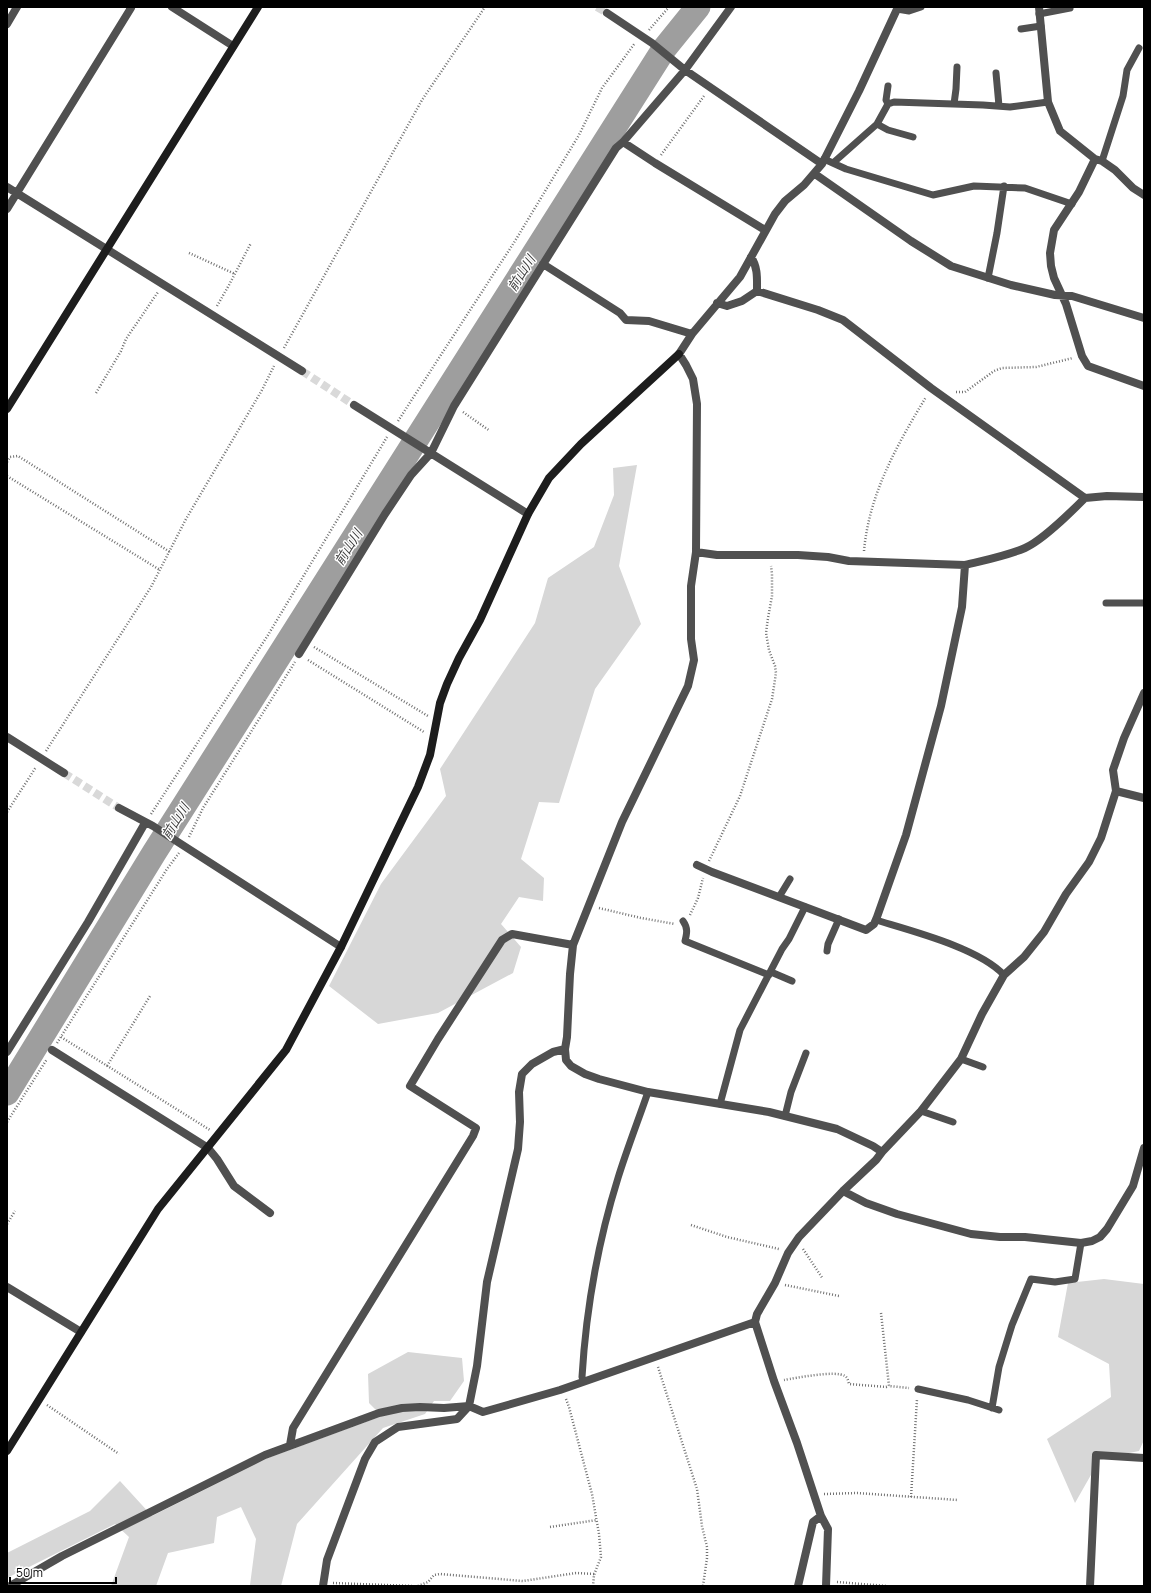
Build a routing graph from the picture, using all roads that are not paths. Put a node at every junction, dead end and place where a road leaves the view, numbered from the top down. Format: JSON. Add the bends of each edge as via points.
{"nodes":[{"id":1,"x":18,"y":7,"type":"edge"},
{"id":2,"x":130,"y":7,"type":"edge"},
{"id":3,"x":172,"y":7,"type":"edge"},
{"id":4,"x":258,"y":7,"type":"edge"},
{"id":5,"x":731,"y":7,"type":"edge"},
{"id":6,"x":921,"y":7,"type":"edge"},
{"id":7,"x":897,"y":8,"type":"edge"},
{"id":8,"x":1070,"y":8,"type":"dead end"},
{"id":9,"x":1039,"y":10,"type":"edge"},
{"id":10,"x":607,"y":13,"type":"tunnel mouth"},
{"id":11,"x":7,"y":24,"type":"edge"},
{"id":12,"x":1041,"y":26,"type":"junction"},
{"id":13,"x":1021,"y":30,"type":"dead end"},
{"id":14,"x":233,"y":46,"type":"junction"},
{"id":15,"x":1139,"y":48,"type":"dead end"},
{"id":16,"x":957,"y":67,"type":"dead end"},
{"id":17,"x":682,"y":68,"type":"junction"},
{"id":18,"x":996,"y":73,"type":"dead end"},
{"id":19,"x":888,"y":86,"type":"dead end"},
{"id":20,"x":1048,"y":102,"type":"junction"},
{"id":21,"x":888,"y":104,"type":"junction"},
{"id":22,"x":954,"y":104,"type":"junction"},
{"id":23,"x":999,"y":106,"type":"junction"},
{"id":24,"x":877,"y":124,"type":"junction"},
{"id":25,"x":913,"y":137,"type":"dead end"},
{"id":26,"x":623,"y":142,"type":"junction"},
{"id":27,"x":1098,"y":160,"type":"junction"},
{"id":28,"x":823,"y":162,"type":"junction"},
{"id":29,"x":833,"y":163,"type":"junction"},
{"id":30,"x":814,"y":174,"type":"junction"},
{"id":31,"x":1004,"y":186,"type":"junction"},
{"id":32,"x":7,"y":187,"type":"edge"},
{"id":33,"x":17,"y":193,"type":"junction"},
{"id":34,"x":1144,"y":195,"type":"edge"},
{"id":35,"x":1072,"y":204,"type":"junction"},
{"id":36,"x":7,"y":209,"type":"edge"},
{"id":37,"x":765,"y":230,"type":"junction"},
{"id":38,"x":106,"y":249,"type":"junction"},
{"id":39,"x":751,"y":257,"type":"junction"},
{"id":40,"x":542,"y":264,"type":"junction"},
{"id":41,"x":988,"y":278,"type":"junction"},
{"id":42,"x":757,"y":290,"type":"junction"},
{"id":43,"x":1062,"y":294,"type":"junction"},
{"id":44,"x":717,"y":303,"type":"junction"},
{"id":45,"x":1144,"y":318,"type":"edge"},
{"id":46,"x":692,"y":334,"type":"junction"},
{"id":47,"x":679,"y":354,"type":"junction"},
{"id":48,"x":302,"y":371,"type":"tunnel mouth"},
{"id":49,"x":1144,"y":386,"type":"edge"},
{"id":50,"x":354,"y":405,"type":"tunnel mouth"},
{"id":51,"x":7,"y":409,"type":"edge"},
{"id":52,"x":431,"y":452,"type":"junction"},
{"id":53,"x":1144,"y":497,"type":"edge"},
{"id":54,"x":1085,"y":498,"type":"junction"},
{"id":55,"x":528,"y":514,"type":"junction"},
{"id":56,"x":696,"y":552,"type":"junction"},
{"id":57,"x":965,"y":565,"type":"junction"},
{"id":58,"x":1106,"y":603,"type":"dead end"},
{"id":59,"x":1144,"y":603,"type":"edge"},
{"id":60,"x":299,"y":654,"type":"road end"},
{"id":61,"x":1144,"y":693,"type":"edge"},
{"id":62,"x":7,"y":737,"type":"edge"},
{"id":63,"x":64,"y":773,"type":"tunnel mouth"},
{"id":64,"x":1116,"y":791,"type":"junction"},
{"id":65,"x":1144,"y":798,"type":"edge"},
{"id":66,"x":119,"y":808,"type":"tunnel mouth"},
{"id":67,"x":149,"y":825,"type":"junction"},
{"id":68,"x":697,"y":865,"type":"dead end"},
{"id":69,"x":790,"y":879,"type":"dead end"},
{"id":70,"x":778,"y":897,"type":"junction"},
{"id":71,"x":805,"y":907,"type":"junction"},
{"id":72,"x":839,"y":920,"type":"junction"},
{"id":73,"x":876,"y":920,"type":"junction"},
{"id":74,"x":683,"y":921,"type":"road end"},
{"id":75,"x":573,"y":945,"type":"junction"},
{"id":76,"x":341,"y":947,"type":"junction"},
{"id":77,"x":827,"y":951,"type":"dead end"},
{"id":78,"x":770,"y":974,"type":"junction"},
{"id":79,"x":1004,"y":975,"type":"junction"},
{"id":80,"x":792,"y":981,"type":"dead end"},
{"id":81,"x":565,"y":1049,"type":"junction"},
{"id":82,"x":52,"y":1050,"type":"road end"},
{"id":83,"x":7,"y":1052,"type":"edge"},
{"id":84,"x":806,"y":1053,"type":"dead end"},
{"id":85,"x":961,"y":1059,"type":"junction"},
{"id":86,"x":983,"y":1067,"type":"dead end"},
{"id":87,"x":648,"y":1092,"type":"junction"},
{"id":88,"x":720,"y":1104,"type":"junction"},
{"id":89,"x":921,"y":1111,"type":"junction"},
{"id":90,"x":785,"y":1116,"type":"junction"},
{"id":91,"x":953,"y":1122,"type":"dead end"},
{"id":92,"x":208,"y":1148,"type":"junction"},
{"id":93,"x":1144,"y":1148,"type":"edge"},
{"id":94,"x":882,"y":1152,"type":"junction"},
{"id":95,"x":843,"y":1191,"type":"junction"},
{"id":96,"x":270,"y":1213,"type":"dead end"},
{"id":97,"x":1081,"y":1243,"type":"junction"},
{"id":98,"x":7,"y":1287,"type":"edge"},
{"id":99,"x":755,"y":1322,"type":"junction"},
{"id":100,"x":81,"y":1332,"type":"junction"},
{"id":101,"x":584,"y":1381,"type":"junction"},
{"id":102,"x":918,"y":1389,"type":"road end"},
{"id":103,"x":469,"y":1406,"type":"junction"},
{"id":104,"x":290,"y":1445,"type":"junction"},
{"id":105,"x":7,"y":1451,"type":"edge"},
{"id":106,"x":1144,"y":1458,"type":"edge"},
{"id":107,"x":821,"y":1516,"type":"junction"},
{"id":108,"x":322,"y":1584,"type":"edge"},
{"id":109,"x":826,"y":1584,"type":"edge"},
{"id":110,"x":10,"y":1586,"type":"edge"},
{"id":111,"x":798,"y":1586,"type":"edge"},
{"id":112,"x":1090,"y":1586,"type":"edge"}],
"edges":[{"from":1,"to":11,"type":"street"},
{"from":2,"to":33,"type":"street"},
{"from":3,"to":14,"type":"street"},
{"from":4,"to":14,"type":"street"},
{"from":5,"to":17,"type":"street"},
{"from":6,"to":7,"type":"lane","via":[[909,11]]},
{"from":7,"to":28,"type":"street"},
{"from":8,"to":9,"type":"lane"},
{"from":9,"to":12,"type":"street"},
{"from":10,"to":17,"type":"street","via":[[652,43]]},
{"from":12,"to":13,"type":"lane"},
{"from":12,"to":20,"type":"street"},
{"from":14,"to":38,"type":"street"},
{"from":15,"to":27,"type":"lane","via":[[1128,70],[1123,96]]},
{"from":16,"to":22,"type":"lane"},
{"from":17,"to":26,"type":"street"},
{"from":17,"to":28,"type":"street"},
{"from":18,"to":23,"type":"lane"},
{"from":19,"to":21,"type":"lane"},
{"from":20,"to":23,"type":"lane"},
{"from":20,"to":27,"type":"street","via":[[1060,131]]},
{"from":21,"to":22,"type":"lane"},
{"from":21,"to":24,"type":"lane"},
{"from":22,"to":23,"type":"lane"},
{"from":24,"to":25,"type":"lane"},
{"from":24,"to":29,"type":"lane"},
{"from":26,"to":37,"type":"street"},
{"from":26,"to":40,"type":"street","via":[[616,148]]},
{"from":27,"to":34,"type":"street","via":[[1115,170]]},
{"from":27,"to":35,"type":"street"},
{"from":28,"to":29,"type":"lane"},
{"from":28,"to":30,"type":"street"},
{"from":29,"to":31,"type":"lane","via":[[932,195],[974,186]]},
{"from":30,"to":37,"type":"street","via":[[785,201]]},
{"from":30,"to":41,"type":"street","via":[[930,254],[951,266]]},
{"from":31,"to":35,"type":"lane","via":[[1025,188]]},
{"from":31,"to":41,"type":"lane"},
{"from":32,"to":33,"type":"street"},
{"from":33,"to":36,"type":"street"},
{"from":33,"to":38,"type":"street"},
{"from":35,"to":43,"type":"street","via":[[1054,230],[1051,241],[1051,266]]},
{"from":37,"to":39,"type":"street"},
{"from":38,"to":48,"type":"street"},
{"from":38,"to":51,"type":"street"},
{"from":39,"to":42,"type":"street","via":[[755,262]]},
{"from":39,"to":44,"type":"street","via":[[740,277]]},
{"from":40,"to":46,"type":"street","via":[[620,313],[626,320],[650,321]]},
{"from":40,"to":52,"type":"street","via":[[454,406]]},
{"from":41,"to":43,"type":"street","via":[[1031,290]]},
{"from":42,"to":44,"type":"street","via":[[742,301],[727,306]]},
{"from":42,"to":54,"type":"street","via":[[843,320],[931,388]]},
{"from":43,"to":45,"type":"street"},
{"from":43,"to":49,"type":"street","via":[[1082,356],[1088,366]]},
{"from":44,"to":46,"type":"street"},
{"from":46,"to":47,"type":"street"},
{"from":47,"to":55,"type":"street","via":[[566,459],[549,478]]},
{"from":47,"to":56,"type":"street","via":[[693,379],[697,404]]},
{"from":50,"to":52,"type":"street"},
{"from":52,"to":55,"type":"street"},
{"from":52,"to":60,"type":"street","via":[[398,494]]},
{"from":53,"to":54,"type":"street"},
{"from":54,"to":57,"type":"street","via":[[1044,535],[1026,547]]},
{"from":55,"to":76,"type":"street","via":[[440,703],[430,755],[418,787]]},
{"from":56,"to":57,"type":"street","via":[[716,555],[798,555],[863,561]]},
{"from":56,"to":75,"type":"street","via":[[691,586],[691,639],[694,660],[688,686],[622,822]]},
{"from":57,"to":73,"type":"street","via":[[962,607],[941,706],[906,835]]},
{"from":58,"to":59,"type":"lane"},
{"from":61,"to":64,"type":"street","via":[[1113,770]]},
{"from":62,"to":63,"type":"street"},
{"from":64,"to":65,"type":"street"},
{"from":64,"to":79,"type":"street","via":[[1101,838],[1089,862],[1066,894],[1044,932],[1024,957]]},
{"from":66,"to":67,"type":"street"},
{"from":67,"to":76,"type":"street"},
{"from":67,"to":83,"type":"street"},
{"from":68,"to":70,"type":"street"},
{"from":69,"to":70,"type":"lane"},
{"from":70,"to":71,"type":"street"},
{"from":71,"to":72,"type":"street"},
{"from":71,"to":78,"type":"lane"},
{"from":72,"to":73,"type":"street","via":[[866,930]]},
{"from":72,"to":77,"type":"lane"},
{"from":73,"to":79,"type":"lane","via":[[974,953]]},
{"from":74,"to":78,"type":"lane","via":[[687,932],[685,941]]},
{"from":75,"to":81,"type":"street"},
{"from":75,"to":104,"type":"street","via":[[512,934],[502,940],[410,1086],[476,1128],[394,1267],[293,1428]]},
{"from":76,"to":92,"type":"street","via":[[286,1050]]},
{"from":78,"to":80,"type":"lane"},
{"from":78,"to":88,"type":"lane","via":[[740,1030]]},
{"from":79,"to":85,"type":"street"},
{"from":81,"to":87,"type":"street","via":[[566,1060],[585,1074]]},
{"from":81,"to":103,"type":"street","via":[[553,1052],[532,1064],[522,1074],[519,1092],[518,1149],[487,1282],[477,1366]]},
{"from":82,"to":92,"type":"street"},
{"from":84,"to":90,"type":"lane"},
{"from":85,"to":86,"type":"lane"},
{"from":85,"to":89,"type":"street"},
{"from":87,"to":88,"type":"street"},
{"from":87,"to":101,"type":"lane","via":[[618,1178],[600,1248],[585,1334],[582,1377]]},
{"from":88,"to":90,"type":"street"},
{"from":89,"to":91,"type":"lane"},
{"from":89,"to":94,"type":"street"},
{"from":90,"to":94,"type":"street","via":[[837,1129]]},
{"from":92,"to":96,"type":"street","via":[[234,1186]]},
{"from":92,"to":100,"type":"street","via":[[158,1209]]},
{"from":93,"to":97,"type":"street","via":[[1133,1186],[1107,1229],[1092,1242]]},
{"from":94,"to":95,"type":"street"},
{"from":95,"to":97,"type":"street","via":[[866,1203],[897,1214],[971,1234]]},
{"from":95,"to":99,"type":"street","via":[[796,1241]]},
{"from":97,"to":102,"type":"lane","via":[[1075,1279],[1055,1282],[1031,1279],[1012,1325],[999,1367],[996,1409]]},
{"from":98,"to":100,"type":"street"},
{"from":99,"to":101,"type":"street"},
{"from":99,"to":107,"type":"street"},
{"from":100,"to":105,"type":"street"},
{"from":101,"to":103,"type":"street","via":[[483,1412]]},
{"from":103,"to":104,"type":"street","via":[[402,1408],[379,1413]]},
{"from":103,"to":108,"type":"street","via":[[457,1419],[398,1427],[375,1442],[365,1459],[330,1553]]},
{"from":104,"to":110,"type":"street","via":[[264,1455],[86,1544]]},
{"from":106,"to":112,"type":"street","via":[[1096,1455]]},
{"from":107,"to":109,"type":"street","via":[[829,1534]]},
{"from":107,"to":111,"type":"street","via":[[813,1522]]}]}
